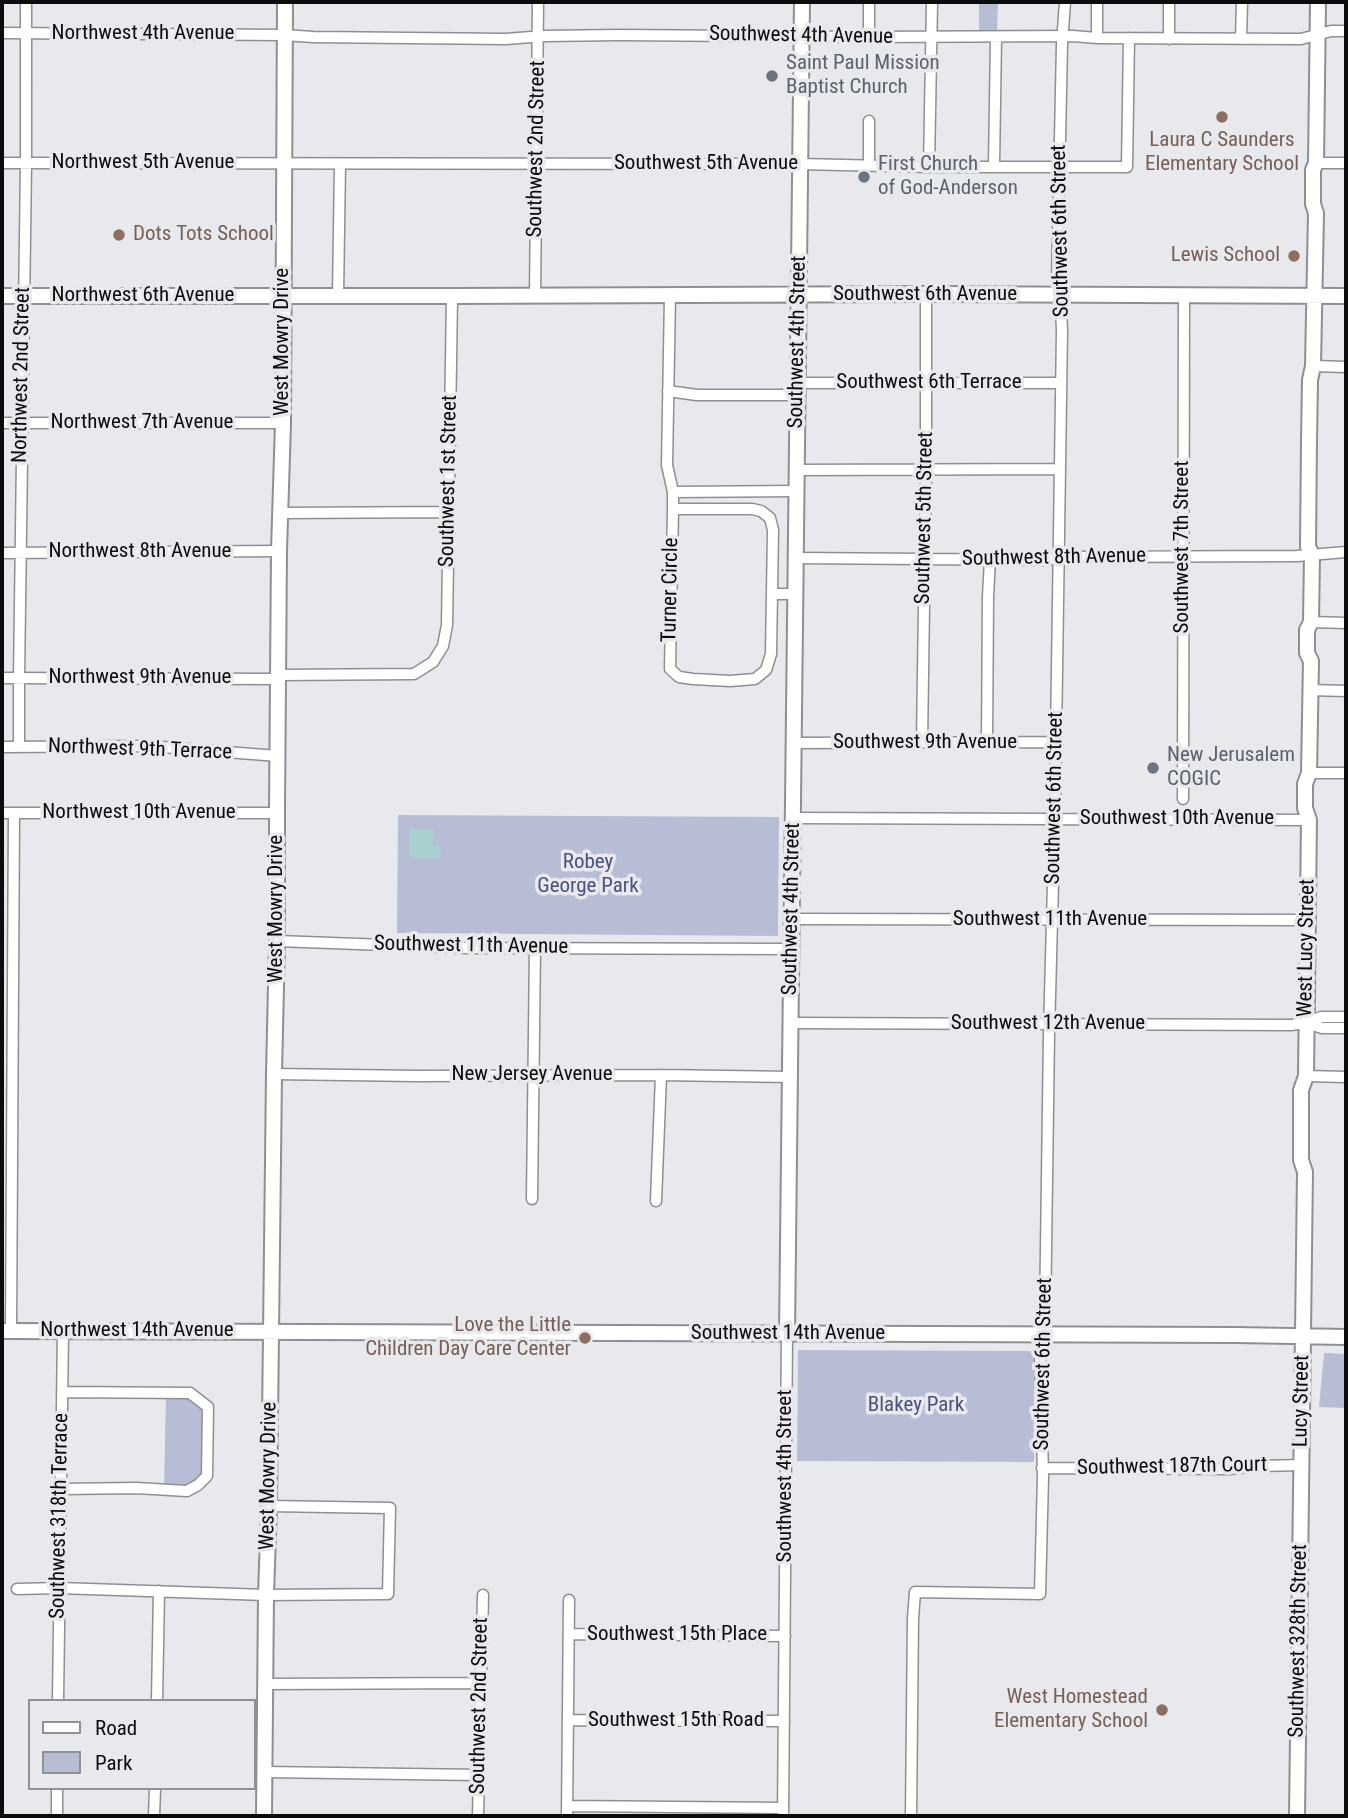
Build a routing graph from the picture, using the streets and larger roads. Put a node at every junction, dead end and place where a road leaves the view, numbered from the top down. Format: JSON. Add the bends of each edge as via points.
{"nodes":[{"id":1,"x":26,"y":2,"type":"edge"},
{"id":2,"x":285,"y":2,"type":"edge"},
{"id":3,"x":538,"y":2,"type":"edge"},
{"id":4,"x":802,"y":2,"type":"edge"},
{"id":5,"x":869,"y":2,"type":"edge"},
{"id":6,"x":932,"y":2,"type":"edge"},
{"id":7,"x":1065,"y":2,"type":"edge"},
{"id":8,"x":1097,"y":2,"type":"edge"},
{"id":9,"x":1169,"y":2,"type":"edge"},
{"id":10,"x":1242,"y":2,"type":"edge"},
{"id":11,"x":1318,"y":2,"type":"edge"},
{"id":12,"x":1346,"y":30,"type":"edge"},
{"id":13,"x":2,"y":33,"type":"edge"},
{"id":14,"x":26,"y":33,"type":"junction"},
{"id":15,"x":1318,"y":34,"type":"junction"},
{"id":16,"x":284,"y":35,"type":"junction"},
{"id":17,"x":1063,"y":36,"type":"junction"},
{"id":18,"x":538,"y":37,"type":"junction"},
{"id":19,"x":802,"y":37,"type":"junction"},
{"id":20,"x":869,"y":37,"type":"junction"},
{"id":21,"x":931,"y":37,"type":"junction"},
{"id":22,"x":996,"y":37,"type":"junction"},
{"id":23,"x":1097,"y":38,"type":"junction"},
{"id":24,"x":1129,"y":38,"type":"junction"},
{"id":25,"x":1241,"y":38,"type":"junction"},
{"id":26,"x":1170,"y":39,"type":"junction"},
{"id":27,"x":869,"y":121,"type":"dead end"},
{"id":28,"x":2,"y":163,"type":"edge"},
{"id":29,"x":26,"y":163,"type":"junction"},
{"id":30,"x":537,"y":163,"type":"junction"},
{"id":31,"x":1316,"y":163,"type":"junction"},
{"id":32,"x":1346,"y":163,"type":"edge"},
{"id":33,"x":284,"y":164,"type":"junction"},
{"id":34,"x":340,"y":164,"type":"junction"},
{"id":35,"x":799,"y":164,"type":"junction"},
{"id":36,"x":869,"y":165,"type":"junction"},
{"id":37,"x":994,"y":166,"type":"junction"},
{"id":38,"x":1059,"y":166,"type":"junction"},
{"id":39,"x":929,"y":167,"type":"junction"},
{"id":40,"x":926,"y":294,"type":"junction"},
{"id":41,"x":670,"y":295,"type":"junction"},
{"id":42,"x":798,"y":295,"type":"junction"},
{"id":43,"x":1059,"y":295,"type":"junction"},
{"id":44,"x":2,"y":296,"type":"edge"},
{"id":45,"x":23,"y":296,"type":"junction"},
{"id":46,"x":283,"y":296,"type":"junction"},
{"id":47,"x":338,"y":296,"type":"junction"},
{"id":48,"x":452,"y":296,"type":"junction"},
{"id":49,"x":535,"y":296,"type":"junction"},
{"id":50,"x":1184,"y":296,"type":"junction"},
{"id":51,"x":1314,"y":296,"type":"junction"},
{"id":52,"x":1346,"y":296,"type":"edge"},
{"id":53,"x":1313,"y":366,"type":"junction"},
{"id":54,"x":1346,"y":367,"type":"edge"},
{"id":55,"x":927,"y":382,"type":"junction"},
{"id":56,"x":1061,"y":383,"type":"junction"},
{"id":57,"x":797,"y":389,"type":"junction"},
{"id":58,"x":668,"y":391,"type":"junction"},
{"id":59,"x":283,"y":423,"type":"junction"},
{"id":60,"x":2,"y":424,"type":"edge"},
{"id":61,"x":21,"y":424,"type":"junction"},
{"id":62,"x":926,"y":469,"type":"junction"},
{"id":63,"x":1060,"y":469,"type":"junction"},
{"id":64,"x":796,"y":470,"type":"junction"},
{"id":65,"x":796,"y":491,"type":"junction"},
{"id":66,"x":673,"y":492,"type":"junction"},
{"id":67,"x":673,"y":509,"type":"junction"},
{"id":68,"x":449,"y":512,"type":"junction"},
{"id":69,"x":281,"y":513,"type":"junction"},
{"id":70,"x":279,"y":551,"type":"junction"},
{"id":71,"x":2,"y":552,"type":"edge"},
{"id":72,"x":1346,"y":552,"type":"edge"},
{"id":73,"x":20,"y":553,"type":"junction"},
{"id":74,"x":1312,"y":554,"type":"junction"},
{"id":75,"x":1058,"y":556,"type":"junction"},
{"id":76,"x":1183,"y":556,"type":"junction"},
{"id":77,"x":795,"y":558,"type":"junction"},
{"id":78,"x":924,"y":560,"type":"junction"},
{"id":79,"x":990,"y":560,"type":"junction"},
{"id":80,"x":772,"y":594,"type":"junction"},
{"id":81,"x":795,"y":594,"type":"junction"},
{"id":82,"x":1311,"y":622,"type":"junction"},
{"id":83,"x":1346,"y":622,"type":"edge"},
{"id":84,"x":279,"y":677,"type":"junction"},
{"id":85,"x":2,"y":678,"type":"edge"},
{"id":86,"x":19,"y":678,"type":"junction"},
{"id":87,"x":1310,"y":690,"type":"junction"},
{"id":88,"x":1346,"y":691,"type":"edge"},
{"id":89,"x":922,"y":742,"type":"junction"},
{"id":90,"x":987,"y":742,"type":"junction"},
{"id":91,"x":793,"y":743,"type":"junction"},
{"id":92,"x":1056,"y":743,"type":"junction"},
{"id":93,"x":2,"y":747,"type":"edge"},
{"id":94,"x":19,"y":747,"type":"junction"},
{"id":95,"x":278,"y":756,"type":"junction"},
{"id":96,"x":1309,"y":773,"type":"junction"},
{"id":97,"x":1346,"y":773,"type":"edge"},
{"id":98,"x":1183,"y":799,"type":"dead end"},
{"id":99,"x":2,"y":813,"type":"edge"},
{"id":100,"x":14,"y":813,"type":"junction"},
{"id":101,"x":277,"y":813,"type":"junction"},
{"id":102,"x":793,"y":818,"type":"junction"},
{"id":103,"x":1054,"y":818,"type":"junction"},
{"id":104,"x":1309,"y":820,"type":"junction"},
{"id":105,"x":792,"y":919,"type":"junction"},
{"id":106,"x":1052,"y":920,"type":"junction"},
{"id":107,"x":1308,"y":920,"type":"junction"},
{"id":108,"x":278,"y":941,"type":"junction"},
{"id":109,"x":535,"y":948,"type":"junction"},
{"id":110,"x":791,"y":949,"type":"junction"},
{"id":111,"x":1346,"y":1017,"type":"edge"},
{"id":112,"x":790,"y":1023,"type":"junction"},
{"id":113,"x":1306,"y":1023,"type":"junction"},
{"id":114,"x":1049,"y":1024,"type":"junction"},
{"id":115,"x":1346,"y":1028,"type":"edge"},
{"id":116,"x":274,"y":1074,"type":"junction"},
{"id":117,"x":532,"y":1074,"type":"junction"},
{"id":118,"x":661,"y":1075,"type":"junction"},
{"id":119,"x":1306,"y":1076,"type":"junction"},
{"id":120,"x":790,"y":1077,"type":"junction"},
{"id":121,"x":1346,"y":1077,"type":"edge"},
{"id":122,"x":532,"y":1199,"type":"dead end"},
{"id":123,"x":656,"y":1201,"type":"dead end"},
{"id":124,"x":6,"y":1331,"type":"edge"},
{"id":125,"x":63,"y":1332,"type":"junction"},
{"id":126,"x":272,"y":1332,"type":"junction"},
{"id":127,"x":788,"y":1334,"type":"junction"},
{"id":128,"x":1043,"y":1335,"type":"junction"},
{"id":129,"x":1303,"y":1336,"type":"junction"},
{"id":130,"x":1346,"y":1337,"type":"edge"},
{"id":131,"x":62,"y":1392,"type":"junction"},
{"id":132,"x":1302,"y":1465,"type":"junction"},
{"id":133,"x":1042,"y":1468,"type":"junction"},
{"id":134,"x":61,"y":1489,"type":"junction"},
{"id":135,"x":270,"y":1506,"type":"junction"},
{"id":136,"x":59,"y":1588,"type":"junction"},
{"id":137,"x":17,"y":1589,"type":"dead end"},
{"id":138,"x":159,"y":1591,"type":"junction"},
{"id":139,"x":266,"y":1595,"type":"junction"},
{"id":140,"x":483,"y":1595,"type":"dead end"},
{"id":141,"x":569,"y":1600,"type":"dead end"},
{"id":142,"x":569,"y":1634,"type":"junction"},
{"id":143,"x":785,"y":1636,"type":"junction"},
{"id":144,"x":481,"y":1683,"type":"junction"},
{"id":145,"x":266,"y":1684,"type":"junction"},
{"id":146,"x":58,"y":1699,"type":"edge"},
{"id":147,"x":157,"y":1699,"type":"edge"},
{"id":148,"x":568,"y":1720,"type":"junction"},
{"id":149,"x":784,"y":1721,"type":"junction"},
{"id":150,"x":265,"y":1772,"type":"junction"},
{"id":151,"x":479,"y":1775,"type":"junction"},
{"id":152,"x":57,"y":1790,"type":"edge"},
{"id":153,"x":155,"y":1790,"type":"edge"},
{"id":154,"x":567,"y":1811,"type":"edge"},
{"id":155,"x":783,"y":1812,"type":"edge"},
{"id":156,"x":911,"y":1815,"type":"edge"},
{"id":157,"x":57,"y":1816,"type":"edge"},
{"id":158,"x":154,"y":1816,"type":"edge"},
{"id":159,"x":264,"y":1816,"type":"edge"},
{"id":160,"x":478,"y":1816,"type":"edge"},
{"id":161,"x":1297,"y":1816,"type":"edge"}],
"edges":[{"from":1,"to":14,"type":"street","name":"Northwest 2nd Street"},
{"from":2,"to":16,"type":"street","name":"West Mowry Drive"},
{"from":3,"to":18,"type":"street","name":"Southwest 2nd Street"},
{"from":4,"to":19,"type":"street","name":"Southwest 4th Street"},
{"from":5,"to":20,"type":"street"},
{"from":6,"to":21,"type":"street"},
{"from":7,"to":17,"type":"street","name":"Southwest 6th Street"},
{"from":8,"to":23,"type":"street"},
{"from":9,"to":26,"type":"street"},
{"from":10,"to":25,"type":"street"},
{"from":11,"to":15,"type":"street"},
{"from":12,"to":15,"type":"street"},
{"from":13,"to":14,"type":"street","name":"Northwest 4th Avenue"},
{"from":14,"to":16,"type":"street","name":"Northwest 4th Avenue"},
{"from":14,"to":29,"type":"street","name":"Northwest 2nd Street"},
{"from":15,"to":25,"type":"street","name":"Southwest 4th Avenue","via":[[1301,39]]},
{"from":15,"to":31,"type":"street","name":"West Lucy Street"},
{"from":16,"to":18,"type":"street","name":"Southwest 4th Avenue"},
{"from":16,"to":33,"type":"street","name":"West Mowry Drive"},
{"from":17,"to":22,"type":"street","name":"Southwest 4th Avenue"},
{"from":17,"to":23,"type":"street","name":"Southwest 4th Avenue"},
{"from":17,"to":38,"type":"street","name":"Southwest 6th Street"},
{"from":18,"to":19,"type":"street","name":"Southwest 4th Avenue"},
{"from":18,"to":30,"type":"street","name":"Southwest 2nd Street"},
{"from":19,"to":20,"type":"street","name":"Southwest 4th Avenue"},
{"from":19,"to":35,"type":"street","name":"Southwest 4th Street"},
{"from":20,"to":21,"type":"street","name":"Southwest 4th Avenue"},
{"from":21,"to":22,"type":"street","name":"Southwest 4th Avenue"},
{"from":21,"to":39,"type":"street"},
{"from":22,"to":37,"type":"street"},
{"from":23,"to":24,"type":"street","name":"Southwest 4th Avenue"},
{"from":24,"to":26,"type":"street","name":"Southwest 4th Avenue"},
{"from":24,"to":38,"type":"street","name":"Southwest 5th Avenue","via":[[1127,167]]},
{"from":25,"to":26,"type":"street","name":"Southwest 4th Avenue"},
{"from":27,"to":36,"type":"street"},
{"from":28,"to":29,"type":"street","name":"Northwest 5th Avenue"},
{"from":29,"to":33,"type":"street","name":"Northwest 5th Avenue"},
{"from":29,"to":45,"type":"street","name":"Northwest 2nd Street"},
{"from":30,"to":34,"type":"street","name":"Southwest 5th Avenue"},
{"from":30,"to":35,"type":"street","name":"Southwest 5th Avenue"},
{"from":30,"to":49,"type":"street","name":"Southwest 2nd Street"},
{"from":31,"to":32,"type":"street"},
{"from":31,"to":51,"type":"street","name":"West Lucy Street"},
{"from":33,"to":34,"type":"street","name":"Southwest 5th Avenue"},
{"from":33,"to":46,"type":"street","name":"West Mowry Drive"},
{"from":34,"to":47,"type":"street"},
{"from":35,"to":36,"type":"street","name":"Southwest 5th Avenue"},
{"from":35,"to":42,"type":"street","name":"Southwest 4th Street"},
{"from":36,"to":39,"type":"street","name":"Southwest 5th Avenue"},
{"from":37,"to":38,"type":"street","name":"Southwest 5th Avenue"},
{"from":37,"to":39,"type":"street","name":"Southwest 5th Avenue"},
{"from":38,"to":43,"type":"street","name":"Southwest 6th Street"},
{"from":40,"to":42,"type":"street","name":"Southwest 6th Avenue"},
{"from":40,"to":43,"type":"street","name":"Southwest 6th Avenue"},
{"from":40,"to":55,"type":"street","name":"Southwest 5th Street"},
{"from":41,"to":42,"type":"street","name":"Southwest 6th Avenue"},
{"from":41,"to":49,"type":"street","name":"Southwest 6th Avenue"},
{"from":41,"to":58,"type":"street"},
{"from":42,"to":57,"type":"street","name":"Southwest 4th Street"},
{"from":43,"to":50,"type":"street","name":"Southwest 6th Avenue"},
{"from":43,"to":56,"type":"street","name":"Southwest 6th Street"},
{"from":44,"to":45,"type":"street","name":"Northwest 6th Avenue"},
{"from":45,"to":46,"type":"street","name":"Northwest 6th Avenue"},
{"from":45,"to":61,"type":"street","name":"Northwest 2nd Street"},
{"from":46,"to":47,"type":"street","name":"Southwest 6th Avenue"},
{"from":46,"to":59,"type":"street","name":"West Mowry Drive"},
{"from":47,"to":48,"type":"street","name":"Southwest 6th Avenue"},
{"from":48,"to":49,"type":"street","name":"Southwest 6th Avenue"},
{"from":48,"to":68,"type":"street","name":"Southwest 1st Street"},
{"from":50,"to":51,"type":"street","name":"Southwest 6th Avenue"},
{"from":50,"to":76,"type":"street","name":"Southwest 7th Street"},
{"from":51,"to":52,"type":"street"},
{"from":51,"to":53,"type":"street","name":"West Lucy Street"},
{"from":53,"to":54,"type":"street"},
{"from":53,"to":74,"type":"street","name":"West Lucy Street","via":[[1308,547]]},
{"from":55,"to":56,"type":"street","name":"Southwest 6th Terrace"},
{"from":55,"to":57,"type":"street","name":"Southwest 6th Terrace"},
{"from":55,"to":62,"type":"street","name":"Southwest 5th Street"},
{"from":56,"to":63,"type":"street","name":"Southwest 6th Street"},
{"from":57,"to":58,"type":"street","name":"Southwest 6th Terrace","via":[[698,396]]},
{"from":57,"to":64,"type":"street","name":"Southwest 4th Street"},
{"from":58,"to":66,"type":"street","via":[[667,465]]},
{"from":59,"to":61,"type":"street","name":"Northwest 7th Avenue"},
{"from":59,"to":69,"type":"street","name":"West Mowry Drive"},
{"from":60,"to":61,"type":"street","name":"Northwest 7th Avenue"},
{"from":61,"to":73,"type":"street","name":"Northwest 2nd Street"},
{"from":62,"to":63,"type":"street"},
{"from":62,"to":64,"type":"street"},
{"from":62,"to":78,"type":"street","name":"Southwest 5th Street"},
{"from":63,"to":75,"type":"street","name":"Southwest 6th Street"},
{"from":64,"to":65,"type":"street","name":"Southwest 4th Street"},
{"from":65,"to":66,"type":"street"},
{"from":65,"to":77,"type":"street","name":"Southwest 4th Street"},
{"from":66,"to":67,"type":"street"},
{"from":67,"to":80,"type":"street","name":"Turner Circle","via":[[752,509],[770,518],[774,530]]},
{"from":67,"to":80,"type":"street","name":"Turner Circle","via":[[669,663],[679,677],[755,679],[766,670],[771,654]]},
{"from":68,"to":69,"type":"street"},
{"from":68,"to":84,"type":"street","name":"Southwest 1st Street","via":[[447,625],[443,646],[433,662],[414,674]]},
{"from":69,"to":70,"type":"street","name":"West Mowry Drive"},
{"from":70,"to":73,"type":"street","name":"Northwest 8th Avenue"},
{"from":70,"to":84,"type":"street","name":"West Mowry Drive"},
{"from":71,"to":73,"type":"street","name":"Northwest 8th Avenue"},
{"from":72,"to":74,"type":"street"},
{"from":73,"to":86,"type":"street","name":"Northwest 2nd Street"},
{"from":74,"to":76,"type":"street","name":"Southwest 8th Avenue"},
{"from":74,"to":82,"type":"street","name":"West Lucy Street"},
{"from":75,"to":76,"type":"street","name":"Southwest 8th Avenue"},
{"from":75,"to":79,"type":"street","name":"Southwest 8th Avenue","via":[[1049,561]]},
{"from":75,"to":92,"type":"street","name":"Southwest 6th Street"},
{"from":76,"to":98,"type":"street","name":"Southwest 7th Street"},
{"from":77,"to":78,"type":"street","name":"Southwest 8th Avenue"},
{"from":77,"to":81,"type":"street","name":"Southwest 4th Street"},
{"from":78,"to":79,"type":"street","name":"Southwest 8th Avenue"},
{"from":78,"to":89,"type":"street","name":"Southwest 5th Street"},
{"from":79,"to":90,"type":"street"},
{"from":80,"to":81,"type":"street"},
{"from":81,"to":91,"type":"street","name":"Southwest 4th Street"},
{"from":82,"to":83,"type":"street"},
{"from":82,"to":87,"type":"street","name":"West Lucy Street","via":[[1307,630]]},
{"from":84,"to":86,"type":"street","name":"Northwest 9th Avenue"},
{"from":84,"to":95,"type":"street","name":"West Mowry Drive"},
{"from":85,"to":86,"type":"street","name":"Northwest 9th Avenue"},
{"from":86,"to":94,"type":"street","name":"Northwest 2nd Street"},
{"from":87,"to":88,"type":"street"},
{"from":87,"to":96,"type":"street","name":"West Lucy Street"},
{"from":89,"to":90,"type":"street","name":"Southwest 9th Avenue"},
{"from":89,"to":91,"type":"street","name":"Southwest 9th Avenue"},
{"from":90,"to":92,"type":"street","name":"Southwest 9th Avenue"},
{"from":91,"to":102,"type":"street","name":"Southwest 4th Street"},
{"from":92,"to":103,"type":"street","name":"Southwest 6th Street"},
{"from":93,"to":94,"type":"street","name":"Northwest 9th Terrace"},
{"from":94,"to":95,"type":"street","name":"Northwest 9th Terrace","via":[[149,746]]},
{"from":95,"to":101,"type":"street","name":"West Mowry Drive"},
{"from":96,"to":97,"type":"street"},
{"from":96,"to":104,"type":"street","name":"West Lucy Street","via":[[1305,784]]},
{"from":99,"to":100,"type":"street","name":"Northwest 10th Avenue"},
{"from":100,"to":101,"type":"street","name":"Northwest 10th Avenue"},
{"from":100,"to":124,"type":"street"},
{"from":101,"to":108,"type":"street","name":"West Mowry Drive"},
{"from":102,"to":103,"type":"street","name":"Southwest 10th Avenue"},
{"from":102,"to":105,"type":"street","name":"Southwest 4th Street"},
{"from":103,"to":104,"type":"street","name":"Southwest 10th Avenue"},
{"from":103,"to":106,"type":"street","name":"Southwest 6th Street"},
{"from":104,"to":107,"type":"street","name":"West Lucy Street"},
{"from":105,"to":106,"type":"street","name":"Southwest 11th Avenue"},
{"from":105,"to":110,"type":"street","name":"Southwest 4th Street"},
{"from":106,"to":107,"type":"street","name":"Southwest 11th Avenue"},
{"from":106,"to":114,"type":"street","name":"Southwest 6th Street"},
{"from":107,"to":113,"type":"street","name":"West Lucy Street"},
{"from":108,"to":109,"type":"street","name":"Southwest 11th Avenue"},
{"from":108,"to":116,"type":"street","name":"West Mowry Drive"},
{"from":109,"to":110,"type":"street","name":"Southwest 11th Avenue"},
{"from":109,"to":117,"type":"street"},
{"from":110,"to":112,"type":"street","name":"Southwest 4th Street"},
{"from":111,"to":113,"type":"street","via":[[1321,1017]]},
{"from":112,"to":114,"type":"street","name":"Southwest 12th Avenue"},
{"from":112,"to":120,"type":"street","name":"Southwest 4th Street"},
{"from":113,"to":114,"type":"street","name":"Southwest 12th Avenue"},
{"from":113,"to":115,"type":"street"},
{"from":113,"to":119,"type":"street","name":"West Lucy Street"},
{"from":114,"to":128,"type":"street","name":"Southwest 6th Street"},
{"from":116,"to":117,"type":"street","name":"New Jersey Avenue"},
{"from":116,"to":126,"type":"street","name":"West Mowry Drive"},
{"from":117,"to":118,"type":"street","name":"New Jersey Avenue"},
{"from":117,"to":122,"type":"street"},
{"from":118,"to":120,"type":"street","name":"New Jersey Avenue"},
{"from":118,"to":123,"type":"street"},
{"from":119,"to":121,"type":"street"},
{"from":119,"to":129,"type":"street","name":"West Lucy Street","via":[[1301,1090]]},
{"from":120,"to":127,"type":"street","name":"Southwest 4th Street"},
{"from":124,"to":125,"type":"street","name":"Northwest 14th Avenue"},
{"from":125,"to":126,"type":"street","name":"Northwest 14th Avenue"},
{"from":125,"to":131,"type":"street","name":"Southwest 318th Terrace"},
{"from":126,"to":127,"type":"street","name":"Southwest 14th Avenue"},
{"from":126,"to":135,"type":"street","name":"West Mowry Drive"},
{"from":127,"to":128,"type":"street","name":"Southwest 14th Avenue"},
{"from":127,"to":143,"type":"street","name":"Southwest 4th Street"},
{"from":128,"to":129,"type":"street","name":"Southwest 14th Avenue"},
{"from":128,"to":133,"type":"street","name":"Southwest 6th Street"},
{"from":129,"to":130,"type":"street","name":"Southwest 14th Avenue"},
{"from":129,"to":132,"type":"street","name":"Lucy Street"},
{"from":131,"to":134,"type":"street","name":"Southwest 318th Terrace"},
{"from":131,"to":134,"type":"street","via":[[190,1393],[208,1407],[208,1476],[187,1491]]},
{"from":132,"to":133,"type":"street","name":"Southwest 187th Court"},
{"from":132,"to":161,"type":"street","name":"Southwest 328th Street"},
{"from":133,"to":156,"type":"street","name":"Southwest 6th Street","via":[[1040,1594],[915,1592]]},
{"from":134,"to":136,"type":"street","name":"Southwest 318th Terrace"},
{"from":135,"to":139,"type":"street","name":"West Mowry Drive"},
{"from":135,"to":139,"type":"street","via":[[390,1508],[388,1594]]},
{"from":136,"to":137,"type":"street"},
{"from":136,"to":138,"type":"street"},
{"from":136,"to":146,"type":"street","name":"Southwest 318th Terrace"},
{"from":138,"to":139,"type":"street"},
{"from":138,"to":147,"type":"street"},
{"from":139,"to":145,"type":"street","name":"West Mowry Drive"},
{"from":140,"to":144,"type":"street","name":"Southwest 2nd Street"},
{"from":141,"to":142,"type":"street"},
{"from":142,"to":143,"type":"street","name":"Southwest 15th Place"},
{"from":142,"to":148,"type":"street"},
{"from":143,"to":149,"type":"street","name":"Southwest 4th Street"},
{"from":144,"to":145,"type":"street"},
{"from":144,"to":151,"type":"street","name":"Southwest 2nd Street"},
{"from":145,"to":150,"type":"street","name":"West Mowry Drive"},
{"from":148,"to":149,"type":"street","name":"Southwest 15th Road"},
{"from":148,"to":154,"type":"street"},
{"from":149,"to":155,"type":"street","name":"Southwest 4th Street"},
{"from":150,"to":151,"type":"street"},
{"from":150,"to":159,"type":"street","name":"West Mowry Drive"},
{"from":151,"to":160,"type":"street","name":"Southwest 2nd Street"},
{"from":152,"to":157,"type":"street"},
{"from":153,"to":158,"type":"street"},
{"from":154,"to":155,"type":"street"}]}
